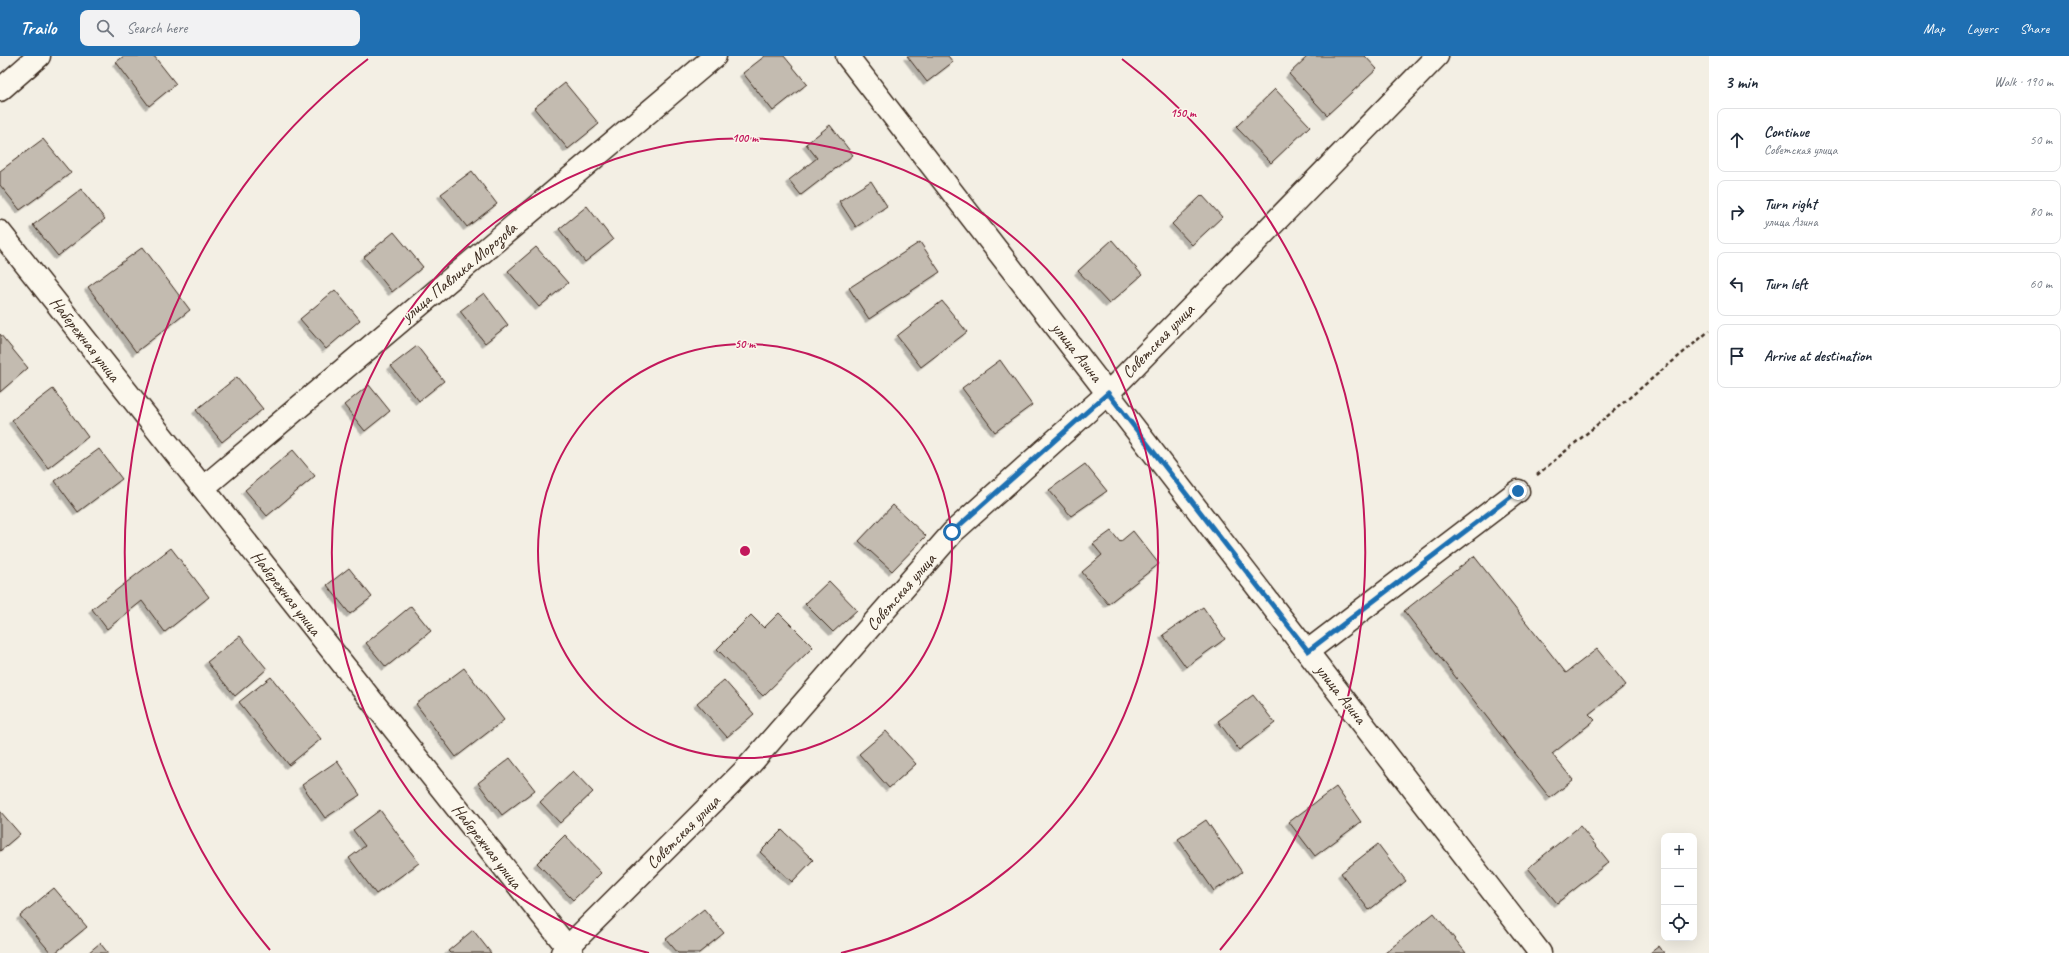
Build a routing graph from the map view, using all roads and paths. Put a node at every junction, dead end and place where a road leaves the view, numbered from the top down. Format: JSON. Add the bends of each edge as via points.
{"nodes":[{"id":1,"x":39,"y":56,"type":"edge"},
{"id":2,"x":715,"y":56,"type":"edge"},
{"id":3,"x":848,"y":56,"type":"edge"},
{"id":4,"x":1437,"y":56,"type":"edge"},
{"id":5,"x":0,"y":90,"type":"edge"},
{"id":6,"x":0,"y":232,"type":"edge"},
{"id":7,"x":1709,"y":331,"type":"edge"},
{"id":8,"x":1108,"y":393,"type":"junction"},
{"id":9,"x":203,"y":488,"type":"junction"},
{"id":10,"x":1518,"y":491,"type":"joint"},
{"id":11,"x":1308,"y":651,"type":"junction"},
{"id":12,"x":567,"y":951,"type":"edge"},
{"id":13,"x":1540,"y":953,"type":"edge"}],
"edges":[{"from":1,"to":5,"type":"street"},
{"from":2,"to":9,"type":"street","name":"улица Павлика Морозова"},
{"from":3,"to":8,"type":"street","name":"улица Азина"},
{"from":4,"to":8,"type":"street","name":"Советская улица"},
{"from":6,"to":9,"type":"street","name":"Набережная улица"},
{"from":7,"to":10,"type":"path"},
{"from":8,"to":11,"type":"street","name":"улица Азина"},
{"from":8,"to":12,"type":"street","name":"Советская улица","via":[[952,532],[746,769]]},
{"from":9,"to":12,"type":"street","name":"Набережная улица"},
{"from":10,"to":11,"type":"street"},
{"from":11,"to":13,"type":"street","name":"улица Азина"}]}
